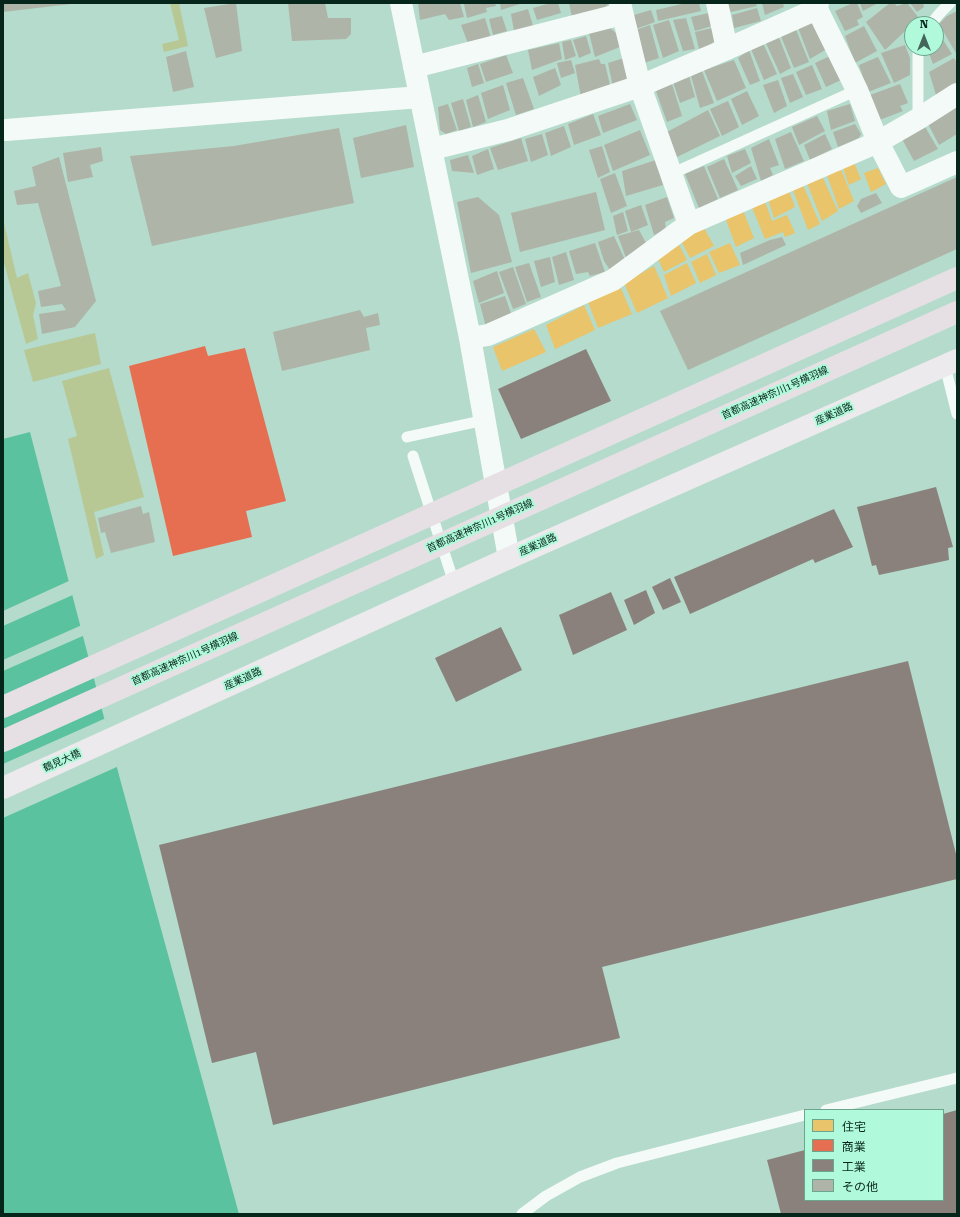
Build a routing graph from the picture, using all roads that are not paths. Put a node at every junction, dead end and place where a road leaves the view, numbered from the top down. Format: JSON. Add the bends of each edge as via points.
{"nodes":[{"id":1,"x":401,"y":3,"type":"edge"},
{"id":2,"x":717,"y":3,"type":"edge"},
{"id":3,"x":950,"y":3,"type":"edge"},
{"id":4,"x":817,"y":6,"type":"edge"},
{"id":5,"x":621,"y":8,"type":"edge"},
{"id":6,"x":938,"y":16,"type":"edge"},
{"id":7,"x":728,"y":50,"type":"junction"},
{"id":8,"x":918,"y":56,"type":"edge"},
{"id":9,"x":414,"y":67,"type":"junction"},
{"id":10,"x":640,"y":86,"type":"junction"},
{"id":11,"x":857,"y":90,"type":"junction"},
{"id":12,"x":957,"y":94,"type":"edge"},
{"id":13,"x":420,"y":97,"type":"junction"},
{"id":14,"x":918,"y":119,"type":"junction"},
{"id":15,"x":6,"y":130,"type":"dead end"},
{"id":16,"x":878,"y":142,"type":"junction"},
{"id":17,"x":432,"y":149,"type":"junction"},
{"id":18,"x":957,"y":162,"type":"edge"},
{"id":19,"x":671,"y":174,"type":"junction"},
{"id":20,"x":689,"y":224,"type":"junction"},
{"id":21,"x":957,"y":278,"type":"edge"},
{"id":22,"x":957,"y":312,"type":"edge"},
{"id":23,"x":470,"y":338,"type":"junction"},
{"id":24,"x":951,"y":363,"type":"edge"},
{"id":25,"x":954,"y":393,"type":"edge"},
{"id":26,"x":957,"y":414,"type":"edge"},
{"id":27,"x":485,"y":420,"type":"junction"},
{"id":28,"x":407,"y":437,"type":"dead end"},
{"id":29,"x":413,"y":456,"type":"dead end"},
{"id":30,"x":509,"y":558,"type":"junction"},
{"id":31,"x":454,"y":583,"type":"junction"},
{"id":32,"x":3,"y":707,"type":"edge"},
{"id":33,"x":121,"y":735,"type":"joint"},
{"id":34,"x":3,"y":741,"type":"edge"},
{"id":35,"x":3,"y":788,"type":"edge"},
{"id":36,"x":957,"y":1078,"type":"edge"},
{"id":37,"x":830,"y":1109,"type":"edge"},
{"id":38,"x":804,"y":1115,"type":"edge"},
{"id":39,"x":522,"y":1214,"type":"edge"}],
"edges":[{"from":1,"to":9,"type":"street"},
{"from":2,"to":7,"type":"street"},
{"from":3,"to":6,"type":"lane"},
{"from":4,"to":7,"type":"street"},
{"from":4,"to":11,"type":"street"},
{"from":5,"to":9,"type":"street"},
{"from":5,"to":10,"type":"street"},
{"from":7,"to":10,"type":"street"},
{"from":8,"to":14,"type":"lane"},
{"from":9,"to":13,"type":"street"},
{"from":10,"to":17,"type":"street","via":[[508,130]]},
{"from":10,"to":19,"type":"street"},
{"from":11,"to":16,"type":"street"},
{"from":11,"to":19,"type":"lane"},
{"from":12,"to":14,"type":"street"},
{"from":13,"to":15,"type":"street"},
{"from":13,"to":17,"type":"street"},
{"from":14,"to":16,"type":"street"},
{"from":16,"to":18,"type":"street","via":[[901,187]]},
{"from":16,"to":20,"type":"street"},
{"from":17,"to":23,"type":"street"},
{"from":19,"to":20,"type":"street"},
{"from":20,"to":23,"type":"street","via":[[613,280],[488,335]]},
{"from":21,"to":32,"type":"highway"},
{"from":22,"to":34,"type":"highway","name":"首都高速神奈川1号横羽線"},
{"from":23,"to":27,"type":"street"},
{"from":24,"to":25,"type":"lane"},
{"from":24,"to":30,"type":"main road","name":"産業道路"},
{"from":25,"to":26,"type":"lane"},
{"from":27,"to":28,"type":"lane"},
{"from":27,"to":30,"type":"street"},
{"from":29,"to":31,"type":"lane"},
{"from":30,"to":31,"type":"main road","name":"産業道路"},
{"from":31,"to":33,"type":"main road","name":"産業道路"},
{"from":33,"to":35,"type":"main road","name":"鶴見大橋"},
{"from":36,"to":37,"type":"lane"},
{"from":38,"to":39,"type":"lane","via":[[617,1163],[580,1177],[546,1196]]}]}
